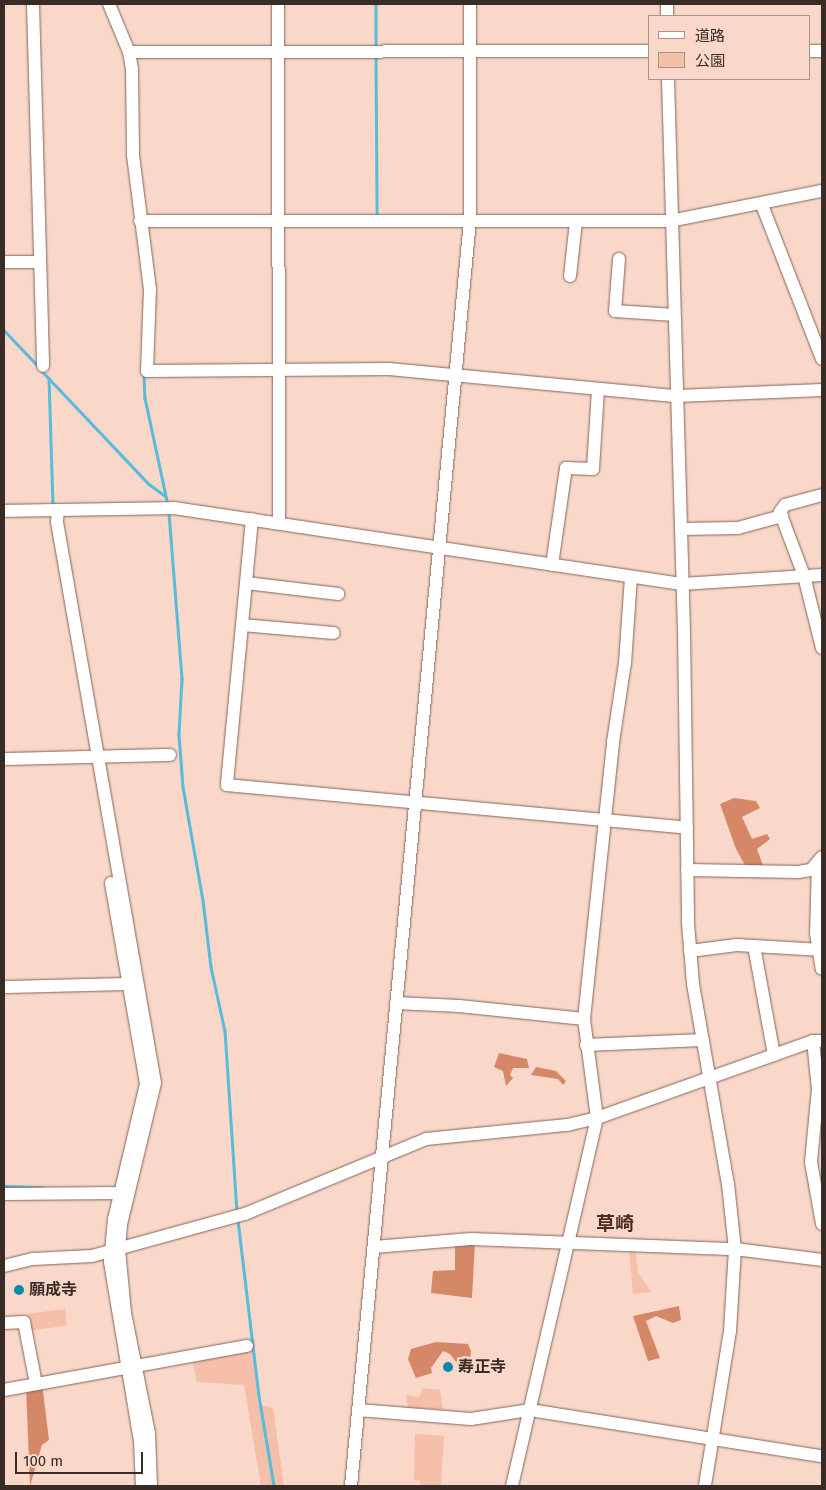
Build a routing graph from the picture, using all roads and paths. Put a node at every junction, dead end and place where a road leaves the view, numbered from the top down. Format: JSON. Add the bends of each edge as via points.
{"nodes":[{"id":1,"x":34,"y":4,"type":"edge"},
{"id":2,"x":109,"y":4,"type":"edge"},
{"id":3,"x":278,"y":4,"type":"edge"},
{"id":4,"x":470,"y":4,"type":"edge"},
{"id":5,"x":648,"y":51,"type":"edge"},
{"id":6,"x":129,"y":52,"type":"junction"},
{"id":7,"x":279,"y":52,"type":"junction"},
{"id":8,"x":470,"y":52,"type":"junction"},
{"id":9,"x":668,"y":80,"type":"edge"},
{"id":10,"x":822,"y":191,"type":"edge"},
{"id":11,"x":762,"y":205,"type":"junction"},
{"id":12,"x":670,"y":216,"type":"junction"},
{"id":13,"x":470,"y":220,"type":"junction"},
{"id":14,"x":140,"y":221,"type":"junction"},
{"id":15,"x":279,"y":221,"type":"junction"},
{"id":16,"x":576,"y":222,"type":"junction"},
{"id":17,"x":619,"y":259,"type":"dead end"},
{"id":18,"x":4,"y":262,"type":"edge"},
{"id":19,"x":39,"y":262,"type":"junction"},
{"id":20,"x":570,"y":276,"type":"dead end"},
{"id":21,"x":674,"y":315,"type":"junction"},
{"id":22,"x":822,"y":359,"type":"edge"},
{"id":23,"x":43,"y":366,"type":"dead end"},
{"id":24,"x":279,"y":370,"type":"junction"},
{"id":25,"x":456,"y":375,"type":"junction"},
{"id":26,"x":598,"y":389,"type":"junction"},
{"id":27,"x":822,"y":390,"type":"edge"},
{"id":28,"x":677,"y":396,"type":"junction"},
{"id":29,"x":822,"y":495,"type":"edge"},
{"id":30,"x":58,"y":510,"type":"junction"},
{"id":31,"x":4,"y":511,"type":"edge"},
{"id":32,"x":782,"y":516,"type":"junction"},
{"id":33,"x":252,"y":519,"type":"junction"},
{"id":34,"x":279,"y":523,"type":"junction"},
{"id":35,"x":681,"y":529,"type":"junction"},
{"id":36,"x":440,"y":550,"type":"junction"},
{"id":37,"x":552,"y":565,"type":"junction"},
{"id":38,"x":822,"y":575,"type":"edge"},
{"id":39,"x":804,"y":576,"type":"junction"},
{"id":40,"x":631,"y":577,"type":"junction"},
{"id":41,"x":246,"y":583,"type":"junction"},
{"id":42,"x":682,"y":584,"type":"junction"},
{"id":43,"x":338,"y":594,"type":"dead end"},
{"id":44,"x":242,"y":624,"type":"junction"},
{"id":45,"x":334,"y":633,"type":"dead end"},
{"id":46,"x":822,"y":648,"type":"edge"},
{"id":47,"x":170,"y":755,"type":"dead end"},
{"id":48,"x":94,"y":757,"type":"junction"},
{"id":49,"x":4,"y":759,"type":"edge"},
{"id":50,"x":416,"y":804,"type":"junction"},
{"id":51,"x":604,"y":822,"type":"junction"},
{"id":52,"x":687,"y":828,"type":"junction"},
{"id":53,"x":820,"y":860,"type":"edge"},
{"id":54,"x":687,"y":870,"type":"junction"},
{"id":55,"x":754,"y":946,"type":"junction"},
{"id":56,"x":821,"y":950,"type":"edge"},
{"id":57,"x":690,"y":951,"type":"junction"},
{"id":58,"x":822,"y":969,"type":"edge"},
{"id":59,"x":129,"y":984,"type":"junction"},
{"id":60,"x":4,"y":987,"type":"edge"},
{"id":61,"x":396,"y":1003,"type":"junction"},
{"id":62,"x":584,"y":1019,"type":"junction"},
{"id":63,"x":703,"y":1040,"type":"junction"},
{"id":64,"x":818,"y":1041,"type":"edge"},
{"id":65,"x":586,"y":1045,"type":"junction"},
{"id":66,"x":774,"y":1055,"type":"junction"},
{"id":67,"x":709,"y":1079,"type":"junction"},
{"id":68,"x":597,"y":1118,"type":"junction"},
{"id":69,"x":382,"y":1156,"type":"junction"},
{"id":70,"x":120,"y":1192,"type":"junction"},
{"id":71,"x":4,"y":1194,"type":"edge"},
{"id":72,"x":822,"y":1224,"type":"edge"},
{"id":73,"x":568,"y":1243,"type":"junction"},
{"id":74,"x":374,"y":1247,"type":"junction"},
{"id":75,"x":734,"y":1249,"type":"junction"},
{"id":76,"x":115,"y":1250,"type":"junction"},
{"id":77,"x":822,"y":1260,"type":"edge"},
{"id":78,"x":4,"y":1266,"type":"edge"},
{"id":79,"x":4,"y":1323,"type":"edge"},
{"id":80,"x":247,"y":1346,"type":"dead end"},
{"id":81,"x":131,"y":1367,"type":"junction"},
{"id":82,"x":36,"y":1384,"type":"junction"},
{"id":83,"x":4,"y":1390,"type":"edge"},
{"id":84,"x":358,"y":1410,"type":"junction"},
{"id":85,"x":530,"y":1410,"type":"junction"},
{"id":86,"x":713,"y":1439,"type":"junction"},
{"id":87,"x":822,"y":1456,"type":"edge"},
{"id":88,"x":142,"y":1486,"type":"edge"},
{"id":89,"x":151,"y":1486,"type":"edge"},
{"id":90,"x":351,"y":1486,"type":"edge"},
{"id":91,"x":512,"y":1486,"type":"edge"},
{"id":92,"x":705,"y":1486,"type":"edge"}],
"edges":[{"from":1,"to":19,"type":"street"},
{"from":2,"to":6,"type":"street"},
{"from":3,"to":7,"type":"street"},
{"from":4,"to":8,"type":"street"},
{"from":5,"to":8,"type":"street"},
{"from":6,"to":7,"type":"street"},
{"from":6,"to":14,"type":"street","via":[[133,155]]},
{"from":7,"to":8,"type":"street"},
{"from":7,"to":15,"type":"street"},
{"from":8,"to":13,"type":"street"},
{"from":9,"to":12,"type":"street"},
{"from":10,"to":11,"type":"street"},
{"from":11,"to":12,"type":"street"},
{"from":11,"to":22,"type":"street"},
{"from":12,"to":16,"type":"street"},
{"from":12,"to":21,"type":"street"},
{"from":13,"to":15,"type":"street"},
{"from":13,"to":16,"type":"street"},
{"from":13,"to":25,"type":"street"},
{"from":14,"to":15,"type":"street"},
{"from":14,"to":24,"type":"street","via":[[150,289],[147,372]]},
{"from":15,"to":24,"type":"street"},
{"from":16,"to":20,"type":"street"},
{"from":17,"to":21,"type":"street","via":[[615,311]]},
{"from":18,"to":19,"type":"street"},
{"from":19,"to":23,"type":"street"},
{"from":21,"to":28,"type":"street"},
{"from":24,"to":25,"type":"street","via":[[389,369]]},
{"from":24,"to":34,"type":"street"},
{"from":25,"to":26,"type":"street"},
{"from":25,"to":36,"type":"street"},
{"from":26,"to":28,"type":"street"},
{"from":26,"to":37,"type":"street","via":[[593,469],[566,468]]},
{"from":27,"to":28,"type":"street"},
{"from":28,"to":35,"type":"street"},
{"from":29,"to":32,"type":"street","via":[[785,505]]},
{"from":30,"to":31,"type":"street"},
{"from":30,"to":33,"type":"street","via":[[161,507]]},
{"from":30,"to":48,"type":"street","via":[[57,522]]},
{"from":32,"to":35,"type":"street","via":[[738,528]]},
{"from":32,"to":39,"type":"street"},
{"from":33,"to":34,"type":"street"},
{"from":33,"to":41,"type":"street"},
{"from":34,"to":36,"type":"street"},
{"from":35,"to":42,"type":"street"},
{"from":36,"to":37,"type":"street"},
{"from":36,"to":50,"type":"street"},
{"from":37,"to":40,"type":"street"},
{"from":38,"to":39,"type":"street"},
{"from":39,"to":42,"type":"street"},
{"from":39,"to":46,"type":"street"},
{"from":40,"to":42,"type":"street"},
{"from":40,"to":51,"type":"street","via":[[625,663]]},
{"from":41,"to":43,"type":"street"},
{"from":41,"to":44,"type":"street"},
{"from":42,"to":52,"type":"street"},
{"from":44,"to":45,"type":"street"},
{"from":44,"to":50,"type":"street","via":[[227,785]]},
{"from":47,"to":48,"type":"street"},
{"from":48,"to":49,"type":"street"},
{"from":48,"to":59,"type":"street"},
{"from":48,"to":76,"type":"street","via":[[155,1082]]},
{"from":50,"to":51,"type":"street"},
{"from":50,"to":61,"type":"street"},
{"from":51,"to":52,"type":"street"},
{"from":51,"to":62,"type":"street"},
{"from":52,"to":54,"type":"street"},
{"from":53,"to":54,"type":"street","via":[[811,870],[798,872]]},
{"from":53,"to":56,"type":"street","via":[[816,933]]},
{"from":54,"to":57,"type":"street"},
{"from":55,"to":56,"type":"street"},
{"from":55,"to":57,"type":"street"},
{"from":55,"to":66,"type":"street"},
{"from":56,"to":58,"type":"street"},
{"from":57,"to":63,"type":"street"},
{"from":59,"to":60,"type":"street"},
{"from":59,"to":70,"type":"street","via":[[146,1084]]},
{"from":61,"to":62,"type":"street"},
{"from":61,"to":69,"type":"street"},
{"from":62,"to":65,"type":"street"},
{"from":63,"to":65,"type":"street"},
{"from":63,"to":67,"type":"street"},
{"from":64,"to":66,"type":"street"},
{"from":64,"to":72,"type":"street","via":[[818,1089],[811,1162]]},
{"from":65,"to":68,"type":"street"},
{"from":66,"to":67,"type":"street"},
{"from":67,"to":68,"type":"street"},
{"from":67,"to":75,"type":"street","via":[[728,1184]]},
{"from":68,"to":69,"type":"street","via":[[567,1125],[432,1138]]},
{"from":68,"to":73,"type":"street"},
{"from":69,"to":74,"type":"street"},
{"from":69,"to":76,"type":"street","via":[[245,1214]]},
{"from":70,"to":71,"type":"street"},
{"from":70,"to":76,"type":"street"},
{"from":73,"to":74,"type":"street","via":[[471,1238]]},
{"from":73,"to":75,"type":"street"},
{"from":73,"to":85,"type":"street"},
{"from":74,"to":84,"type":"street"},
{"from":75,"to":77,"type":"street"},
{"from":75,"to":86,"type":"street","via":[[730,1330]]},
{"from":76,"to":78,"type":"street","via":[[77,1258],[33,1259]]},
{"from":76,"to":81,"type":"street"},
{"from":79,"to":82,"type":"street","via":[[24,1322]]},
{"from":80,"to":81,"type":"street"},
{"from":81,"to":82,"type":"street"},
{"from":81,"to":88,"type":"street"},
{"from":81,"to":89,"type":"street","via":[[149,1440]]},
{"from":82,"to":83,"type":"street"},
{"from":84,"to":85,"type":"street","via":[[471,1418]]},
{"from":84,"to":90,"type":"street"},
{"from":85,"to":86,"type":"street"},
{"from":85,"to":91,"type":"street"},
{"from":86,"to":87,"type":"street"},
{"from":86,"to":92,"type":"street"}]}
